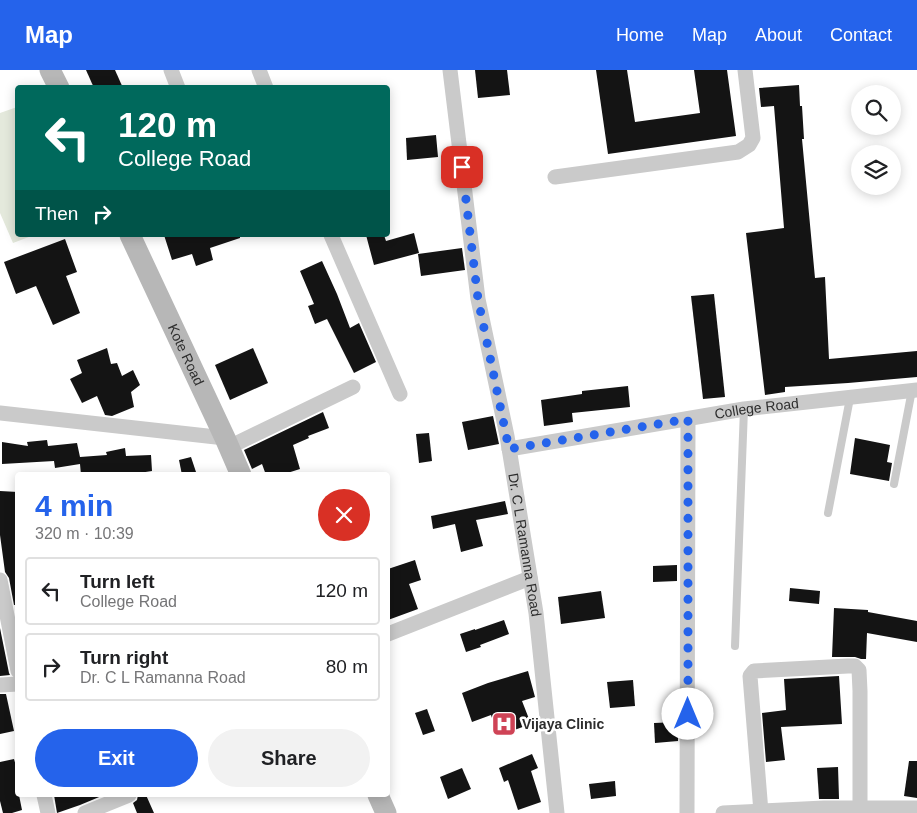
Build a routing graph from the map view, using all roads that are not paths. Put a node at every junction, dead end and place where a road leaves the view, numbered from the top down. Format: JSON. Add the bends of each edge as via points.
{"nodes":[{"id":1,"x":50,"y":70,"type":"edge"},
{"id":2,"x":171,"y":70,"type":"edge"},
{"id":3,"x":259,"y":70,"type":"edge"},
{"id":4,"x":450,"y":70,"type":"edge"},
{"id":5,"x":745,"y":70,"type":"edge"},
{"id":6,"x":58,"y":85,"type":"edge"},
{"id":7,"x":177,"y":85,"type":"edge"},
{"id":8,"x":265,"y":85,"type":"edge"},
{"id":9,"x":555,"y":177,"type":"dead end"},
{"id":10,"x":131,"y":237,"type":"edge"},
{"id":11,"x":332,"y":237,"type":"edge"},
{"id":12,"x":353,"y":387,"type":"dead end"},
{"id":13,"x":915,"y":390,"type":"edge"},
{"id":14,"x":400,"y":394,"type":"dead end"},
{"id":15,"x":850,"y":398,"type":"junction"},
{"id":16,"x":744,"y":410,"type":"junction"},
{"id":17,"x":0,"y":414,"type":"edge"},
{"id":18,"x":688,"y":419,"type":"junction"},
{"id":19,"x":227,"y":443,"type":"junction"},
{"id":20,"x":509,"y":449,"type":"junction"},
{"id":21,"x":239,"y":472,"type":"edge"},
{"id":22,"x":894,"y":484,"type":"dead end"},
{"id":23,"x":828,"y":513,"type":"dead end"},
{"id":24,"x":530,"y":578,"type":"junction"},
{"id":25,"x":0,"y":580,"type":"edge"},
{"id":26,"x":390,"y":633,"type":"edge"},
{"id":27,"x":735,"y":646,"type":"dead end"},
{"id":28,"x":15,"y":656,"type":"edge"},
{"id":29,"x":15,"y":684,"type":"edge"},
{"id":30,"x":0,"y":685,"type":"edge"},
{"id":31,"x":44,"y":797,"type":"edge"},
{"id":32,"x":124,"y":797,"type":"edge"},
{"id":33,"x":379,"y":797,"type":"edge"},
{"id":34,"x":860,"y":808,"type":"junction"},
{"id":35,"x":917,"y":808,"type":"edge"},
{"id":36,"x":752,"y":812,"type":"edge"},
{"id":37,"x":48,"y":813,"type":"edge"},
{"id":38,"x":85,"y":813,"type":"edge"},
{"id":39,"x":386,"y":813,"type":"edge"},
{"id":40,"x":557,"y":813,"type":"edge"},
{"id":41,"x":688,"y":813,"type":"edge"},
{"id":42,"x":723,"y":813,"type":"edge"}],
"edges":[{"from":1,"to":6,"type":"street"},
{"from":2,"to":7,"type":"street"},
{"from":3,"to":8,"type":"street"},
{"from":4,"to":20,"type":"street","name":"Dr. C L Ramanna Road","via":[[478,299]]},
{"from":5,"to":9,"type":"street","via":[[753,138],[738,152]]},
{"from":10,"to":19,"type":"street","name":"Kote Road"},
{"from":11,"to":14,"type":"street"},
{"from":12,"to":19,"type":"street"},
{"from":13,"to":15,"type":"street","name":"College Road"},
{"from":13,"to":22,"type":"lane"},
{"from":15,"to":16,"type":"street","name":"College Road"},
{"from":15,"to":23,"type":"lane"},
{"from":16,"to":18,"type":"street","name":"College Road"},
{"from":16,"to":27,"type":"lane"},
{"from":17,"to":19,"type":"street"},
{"from":18,"to":20,"type":"street","name":"College Road"},
{"from":18,"to":41,"type":"street"},
{"from":19,"to":21,"type":"street","name":"Kote Road"},
{"from":20,"to":24,"type":"street","name":"Dr. C L Ramanna Road"},
{"from":24,"to":26,"type":"street"},
{"from":24,"to":40,"type":"street","name":"Dr. C L Ramanna Road"},
{"from":25,"to":28,"type":"street"},
{"from":29,"to":30,"type":"street"},
{"from":31,"to":37,"type":"street"},
{"from":32,"to":38,"type":"street"},
{"from":33,"to":39,"type":"street"},
{"from":34,"to":35,"type":"street"},
{"from":34,"to":36,"type":"street"},
{"from":34,"to":36,"type":"street","via":[[859,670],[848,666],[754,671],[750,676]]},
{"from":36,"to":42,"type":"street"}]}
